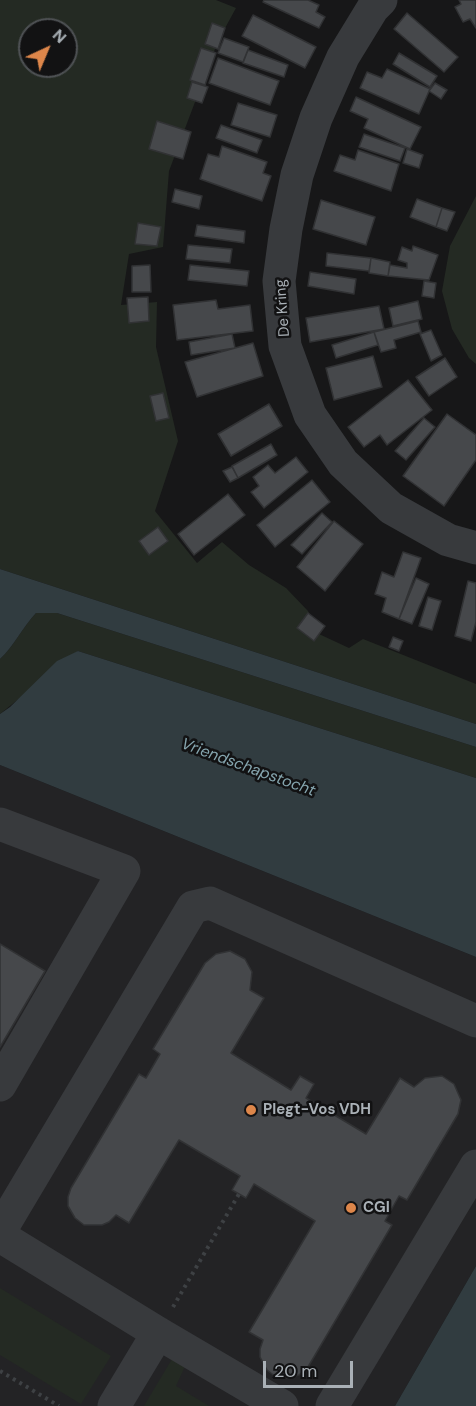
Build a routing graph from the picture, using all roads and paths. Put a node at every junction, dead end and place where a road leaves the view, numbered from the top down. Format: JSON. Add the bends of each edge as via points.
{"nodes":[{"id":1,"x":381,"y":0,"type":"edge"},
{"id":2,"x":476,"y":548,"type":"edge"},
{"id":3,"x":0,"y":824,"type":"edge"},
{"id":4,"x":476,"y":1021,"type":"edge"},
{"id":5,"x":0,"y":1085,"type":"edge"},
{"id":6,"x":476,"y":1166,"type":"edge"},
{"id":7,"x":239,"y":1194,"type":"dead end"},
{"id":8,"x":0,"y":1233,"type":"edge"},
{"id":9,"x":158,"y":1333,"type":"junction"},
{"id":10,"x":0,"y":1371,"type":"edge"},
{"id":11,"x":59,"y":1406,"type":"edge"},
{"id":12,"x":114,"y":1406,"type":"edge"},
{"id":13,"x":282,"y":1406,"type":"edge"},
{"id":14,"x":332,"y":1406,"type":"edge"}],
"edges":[{"from":1,"to":2,"type":"street","name":"De Kring","via":[[343,57],[316,118],[297,175],[279,281],[285,346],[310,416],[343,463],[391,508],[448,540]]},
{"from":3,"to":5,"type":"street","via":[[124,871]]},
{"from":4,"to":8,"type":"street","via":[[210,903],[193,907]]},
{"from":6,"to":14,"type":"street"},
{"from":7,"to":9,"type":"path"},
{"from":8,"to":9,"type":"street"},
{"from":9,"to":12,"type":"street"},
{"from":9,"to":13,"type":"street"},
{"from":10,"to":11,"type":"path"}]}
